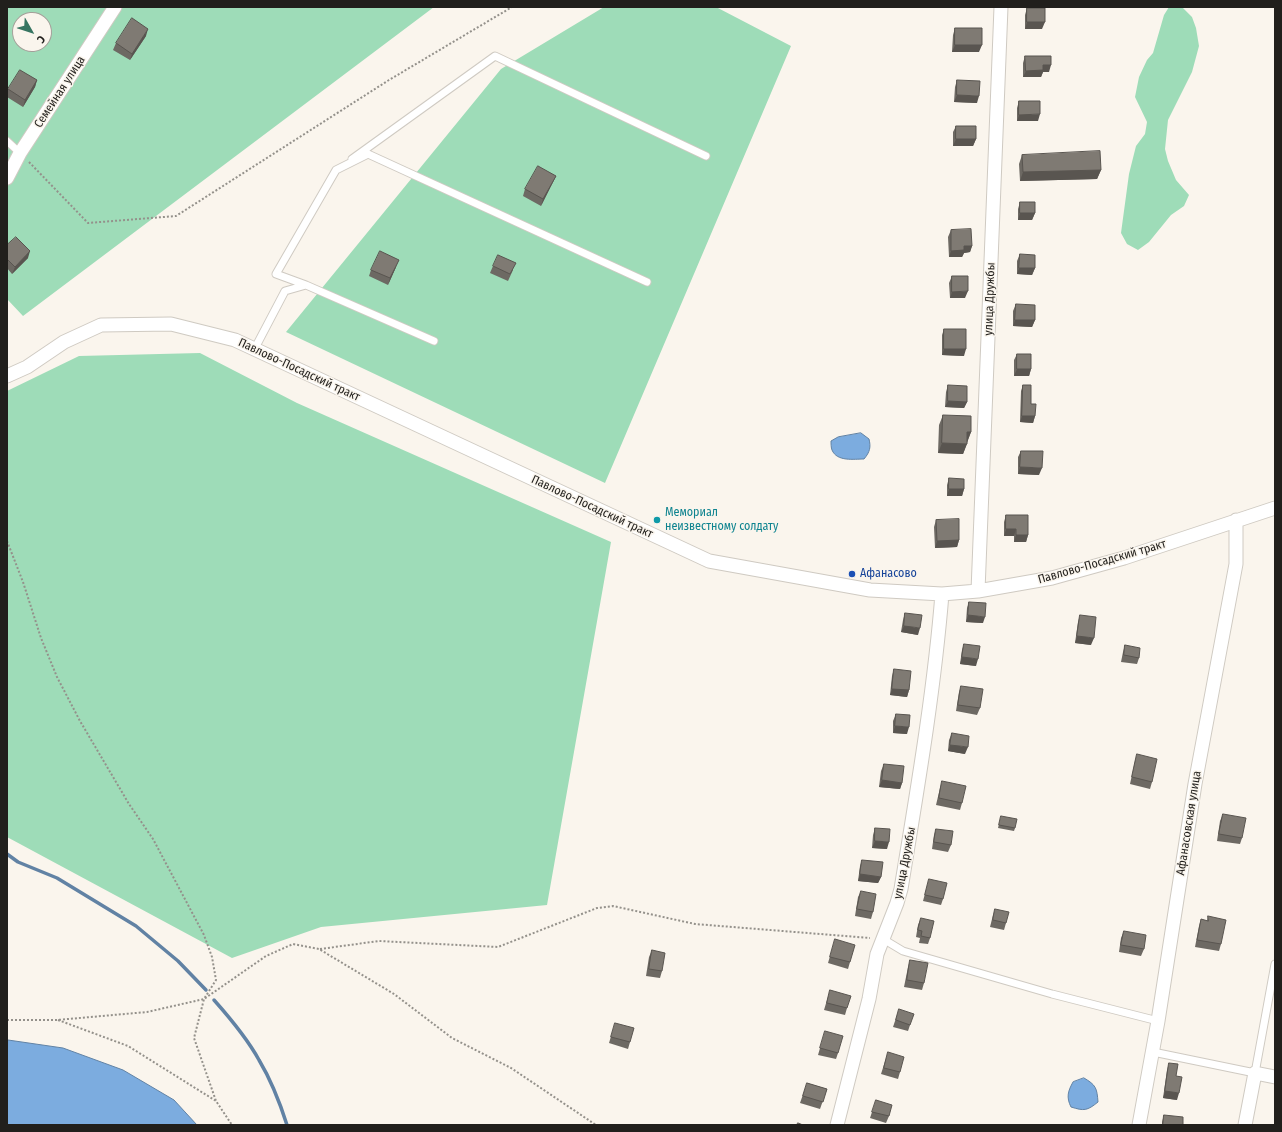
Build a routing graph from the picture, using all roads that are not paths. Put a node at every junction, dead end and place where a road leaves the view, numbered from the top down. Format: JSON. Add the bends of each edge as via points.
{"nodes":[{"id":1,"x":115,"y":7,"type":"edge"},
{"id":2,"x":1001,"y":7,"type":"edge"},
{"id":3,"x":7,"y":141,"type":"edge"},
{"id":4,"x":20,"y":153,"type":"junction"},
{"id":5,"x":706,"y":156,"type":"dead end"},
{"id":6,"x":336,"y":170,"type":"junction"},
{"id":7,"x":7,"y":178,"type":"edge"},
{"id":8,"x":647,"y":282,"type":"dead end"},
{"id":9,"x":306,"y":285,"type":"junction"},
{"id":10,"x":434,"y":341,"type":"dead end"},
{"id":11,"x":254,"y":350,"type":"junction"},
{"id":12,"x":7,"y":376,"type":"edge"},
{"id":13,"x":1275,"y":508,"type":"edge"},
{"id":14,"x":1236,"y":520,"type":"junction"},
{"id":15,"x":978,"y":591,"type":"junction"},
{"id":16,"x":942,"y":594,"type":"junction"},
{"id":17,"x":883,"y":940,"type":"junction"},
{"id":18,"x":1275,"y":964,"type":"edge"},
{"id":19,"x":1158,"y":1022,"type":"junction"},
{"id":20,"x":1153,"y":1052,"type":"junction"},
{"id":21,"x":1255,"y":1073,"type":"junction"},
{"id":22,"x":1275,"y":1077,"type":"edge"},
{"id":23,"x":837,"y":1125,"type":"edge"},
{"id":24,"x":1139,"y":1125,"type":"edge"},
{"id":25,"x":1245,"y":1125,"type":"edge"}],
"edges":[{"from":1,"to":4,"type":"street","name":"Семейная улица"},
{"from":2,"to":15,"type":"street","name":"улица Дружбы"},
{"from":3,"to":4,"type":"lane"},
{"from":4,"to":7,"type":"street","name":"Семейная улица"},
{"from":5,"to":6,"type":"lane","via":[[495,56]]},
{"from":6,"to":8,"type":"lane","via":[[368,154]]},
{"from":6,"to":9,"type":"lane","via":[[276,274]]},
{"from":9,"to":10,"type":"lane"},
{"from":9,"to":11,"type":"lane","via":[[285,291]]},
{"from":11,"to":12,"type":"street","name":"Павлово-Посадский тракт","via":[[235,340],[171,324],[101,325],[64,342],[27,367]]},
{"from":11,"to":16,"type":"street","name":"Павлово-Посадский тракт","via":[[708,561],[870,590]]},
{"from":13,"to":14,"type":"street","name":"Павлово-Посадский тракт"},
{"from":14,"to":15,"type":"street","name":"Павлово-Посадский тракт","via":[[1124,558],[1052,578]]},
{"from":14,"to":19,"type":"street","name":"Афанасовская улица","via":[[1236,564],[1194,784]]},
{"from":15,"to":16,"type":"street","name":"Павлово-Посадский тракт"},
{"from":16,"to":17,"type":"street","name":"улица Дружбы","via":[[926,740],[901,889]]},
{"from":17,"to":19,"type":"lane","via":[[903,951]]},
{"from":17,"to":23,"type":"street","name":"улица Дружбы","via":[[877,954],[869,998]]},
{"from":18,"to":21,"type":"lane"},
{"from":19,"to":20,"type":"street","name":"Афанасовская улица"},
{"from":20,"to":21,"type":"lane"},
{"from":20,"to":24,"type":"street","name":"Афанасовская улица"},
{"from":21,"to":22,"type":"street"},
{"from":21,"to":25,"type":"street"}]}
